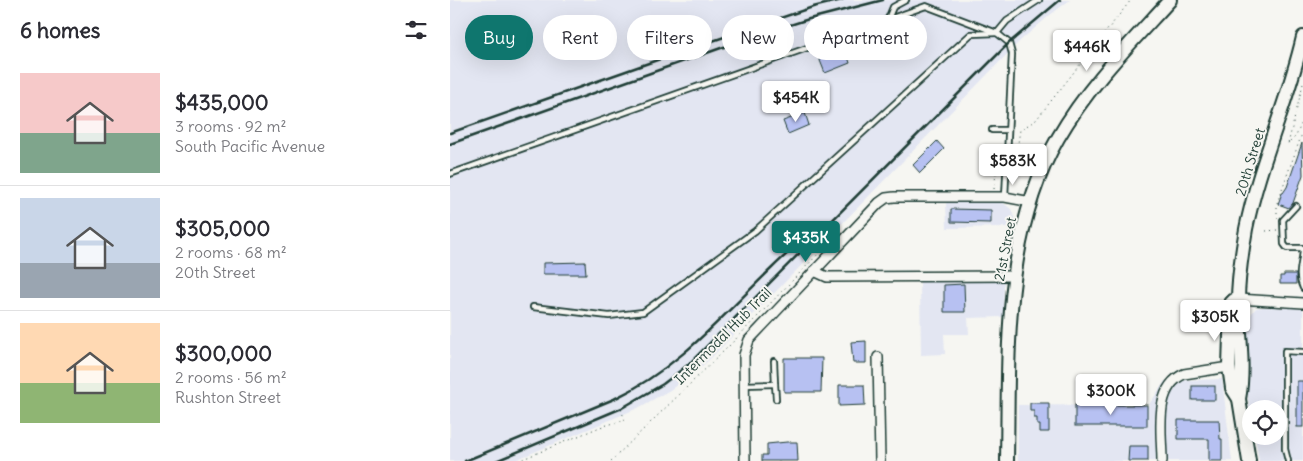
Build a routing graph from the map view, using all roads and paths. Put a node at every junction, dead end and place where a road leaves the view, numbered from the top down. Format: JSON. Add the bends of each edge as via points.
{"nodes":[{"id":1,"x":906,"y":0,"type":"edge"},
{"id":2,"x":1039,"y":0,"type":"edge"},
{"id":3,"x":1130,"y":0,"type":"edge"},
{"id":4,"x":1170,"y":0,"type":"edge"},
{"id":5,"x":890,"y":15,"type":"edge"},
{"id":6,"x":900,"y":15,"type":"edge"},
{"id":7,"x":997,"y":33,"type":"junction"},
{"id":8,"x":1303,"y":37,"type":"edge"},
{"id":9,"x":804,"y":49,"type":"edge"},
{"id":10,"x":1303,"y":84,"type":"edge"},
{"id":11,"x":1303,"y":120,"type":"edge"},
{"id":12,"x":992,"y":130,"type":"dead end"},
{"id":13,"x":1008,"y":130,"type":"junction"},
{"id":14,"x":1303,"y":131,"type":"edge"},
{"id":15,"x":1002,"y":170,"type":"dead end"},
{"id":16,"x":1014,"y":170,"type":"dead end"},
{"id":17,"x":450,"y":174,"type":"edge"},
{"id":18,"x":992,"y":197,"type":"junction"},
{"id":19,"x":1005,"y":197,"type":"junction"},
{"id":20,"x":1031,"y":202,"type":"junction"},
{"id":21,"x":1296,"y":206,"type":"dead end"},
{"id":22,"x":1277,"y":221,"type":"dead end"},
{"id":23,"x":1266,"y":231,"type":"dead end"},
{"id":24,"x":1277,"y":231,"type":"dead end"},
{"id":25,"x":831,"y":241,"type":"dead end"},
{"id":26,"x":1303,"y":261,"type":"edge"},
{"id":27,"x":814,"y":272,"type":"junction"},
{"id":28,"x":1014,"y":276,"type":"junction"},
{"id":29,"x":1303,"y":288,"type":"edge"},
{"id":30,"x":1238,"y":299,"type":"junction"},
{"id":31,"x":1303,"y":304,"type":"edge"},
{"id":32,"x":533,"y":307,"type":"dead end"},
{"id":33,"x":1303,"y":352,"type":"edge"},
{"id":34,"x":878,"y":357,"type":"dead end"},
{"id":35,"x":774,"y":361,"type":"dead end"},
{"id":36,"x":1229,"y":367,"type":"junction"},
{"id":37,"x":775,"y":384,"type":"junction"},
{"id":38,"x":744,"y":385,"type":"junction"},
{"id":39,"x":776,"y":399,"type":"dead end"},
{"id":40,"x":1238,"y":399,"type":"junction"},
{"id":41,"x":620,"y":407,"type":"dead end"},
{"id":42,"x":518,"y":461,"type":"edge"},
{"id":43,"x":611,"y":461,"type":"edge"},
{"id":44,"x":745,"y":461,"type":"edge"},
{"id":45,"x":880,"y":461,"type":"edge"},
{"id":46,"x":1007,"y":461,"type":"edge"},
{"id":47,"x":1162,"y":461,"type":"edge"},
{"id":48,"x":1249,"y":461,"type":"edge"},
{"id":49,"x":1288,"y":461,"type":"edge"}],
"edges":[{"from":1,"to":5,"type":"lane","via":[[893,7]]},
{"from":2,"to":7,"type":"lane","via":[[1007,21]]},
{"from":3,"to":16,"type":"path","via":[[1036,120],[1020,130]]},
{"from":4,"to":20,"type":"main road","name":"21st Street","via":[[1110,66],[1075,111],[1042,170]]},
{"from":6,"to":7,"type":"lane","via":[[926,6]]},
{"from":7,"to":13,"type":"lane","via":[[1009,43],[1012,54]]},
{"from":7,"to":32,"type":"lane","via":[[971,34],[754,230],[643,312],[609,316]]},
{"from":8,"to":30,"type":"main road","name":"20th Street","via":[[1247,228]]},
{"from":9,"to":17,"type":"lane"},
{"from":10,"to":11,"type":"path","via":[[1288,144],[1296,136]]},
{"from":12,"to":13,"type":"lane"},
{"from":13,"to":19,"type":"lane"},
{"from":14,"to":22,"type":"path","via":[[1276,203]]},
{"from":15,"to":18,"type":"path","via":[[996,173]]},
{"from":18,"to":19,"type":"street"},
{"from":18,"to":27,"type":"street","via":[[886,198]]},
{"from":19,"to":20,"type":"street"},
{"from":20,"to":28,"type":"main road","name":"21st Street"},
{"from":21,"to":26,"type":"lane","via":[[1284,220],[1284,244],[1287,248],[1302,248]]},
{"from":23,"to":24,"type":"path"},
{"from":25,"to":43,"type":"path","name":"Intermodal Hub Trail"},
{"from":26,"to":29,"type":"lane","via":[[1299,268]]},
{"from":27,"to":28,"type":"street","via":[[827,277]]},
{"from":27,"to":38,"type":"street","via":[[749,340],[744,355]]},
{"from":28,"to":46,"type":"main road","name":"21st Street","via":[[1010,308]]},
{"from":30,"to":31,"type":"street"},
{"from":30,"to":36,"type":"main road","name":"20th Street","via":[[1231,303]]},
{"from":30,"to":40,"type":"main road","name":"20th Street","via":[[1242,384]]},
{"from":33,"to":49,"type":"lane","via":[[1285,352],[1285,449]]},
{"from":34,"to":45,"type":"street"},
{"from":35,"to":37,"type":"lane"},
{"from":36,"to":40,"type":"main road","name":"20th Street","via":[[1232,388]]},
{"from":36,"to":47,"type":"street","via":[[1184,374],[1169,386],[1162,408]]},
{"from":37,"to":38,"type":"lane"},
{"from":37,"to":39,"type":"lane"},
{"from":38,"to":44,"type":"street"},
{"from":40,"to":48,"type":"main road","name":"20th Street"},
{"from":41,"to":42,"type":"path","via":[[625,420]]}]}
